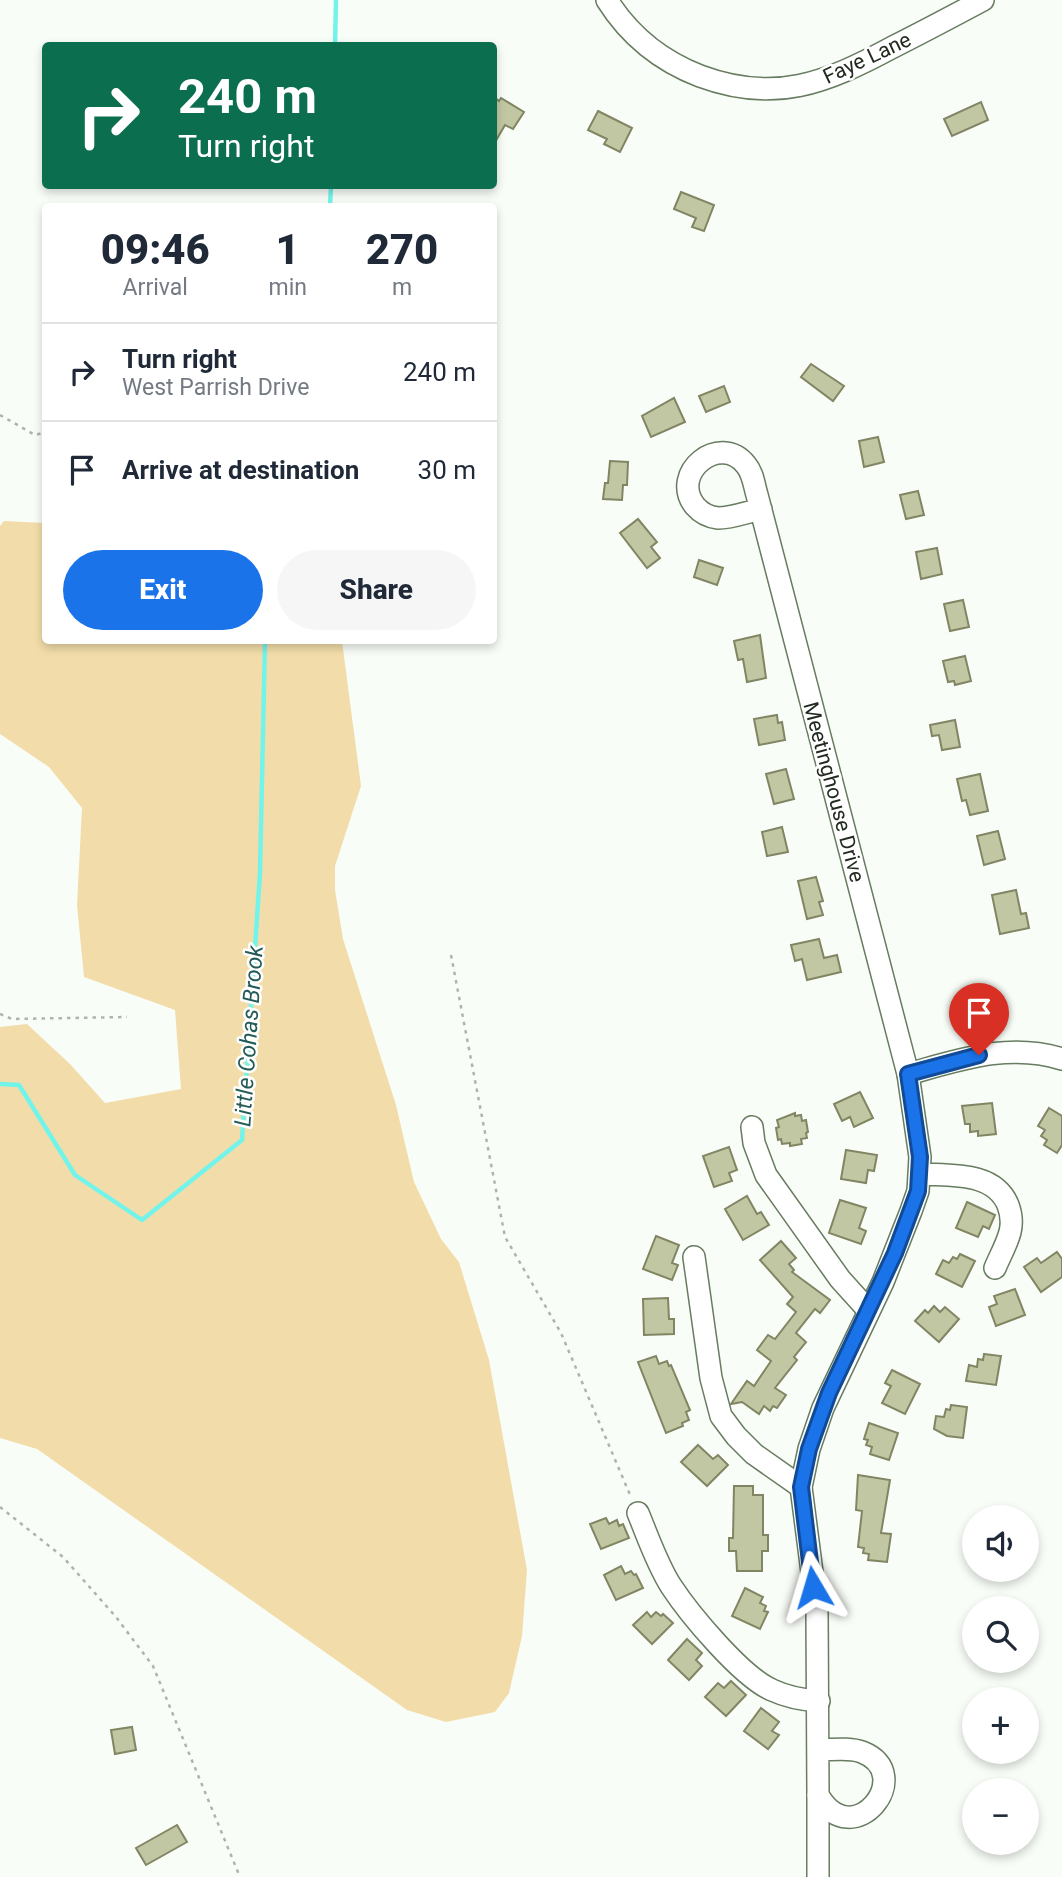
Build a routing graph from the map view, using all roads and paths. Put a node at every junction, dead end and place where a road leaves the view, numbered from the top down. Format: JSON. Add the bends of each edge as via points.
{"nodes":[{"id":1,"x":607,"y":0,"type":"edge"},
{"id":2,"x":983,"y":0,"type":"edge"},
{"id":3,"x":0,"y":415,"type":"edge"},
{"id":4,"x":42,"y":433,"type":"edge"},
{"id":5,"x":761,"y":509,"type":"dead end"},
{"id":6,"x":451,"y":955,"type":"dead end"},
{"id":7,"x":0,"y":1014,"type":"edge"},
{"id":8,"x":128,"y":1017,"type":"dead end"},
{"id":9,"x":1062,"y":1059,"type":"edge"},
{"id":10,"x":908,"y":1074,"type":"junction"},
{"id":11,"x":752,"y":1127,"type":"dead end"},
{"id":12,"x":919,"y":1174,"type":"junction"},
{"id":13,"x":694,"y":1257,"type":"dead end"},
{"id":14,"x":995,"y":1268,"type":"dead end"},
{"id":15,"x":868,"y":1310,"type":"junction"},
{"id":16,"x":801,"y":1487,"type":"junction"},
{"id":17,"x":0,"y":1507,"type":"edge"},
{"id":18,"x":638,"y":1513,"type":"joint"},
{"id":19,"x":819,"y":1701,"type":"junction"},
{"id":20,"x":818,"y":1750,"type":"junction"},
{"id":21,"x":818,"y":1795,"type":"junction"},
{"id":22,"x":240,"y":1877,"type":"edge"},
{"id":23,"x":818,"y":1877,"type":"edge"}],
"edges":[{"from":1,"to":2,"type":"street","name":"Faye Lane","via":[[638,38],[680,68],[727,86],[770,90],[827,80]]},
{"from":3,"to":4,"type":"path","via":[[35,435]]},
{"from":5,"to":10,"type":"street","name":"Meetinghouse Drive"},
{"from":6,"to":18,"type":"path","via":[[505,1237],[561,1333]]},
{"from":7,"to":8,"type":"path","via":[[12,1019]]},
{"from":9,"to":10,"type":"street","via":[[1005,1051]]},
{"from":10,"to":12,"type":"street","name":"Meetinghouse Drive"},
{"from":11,"to":15,"type":"street","via":[[766,1175]]},
{"from":12,"to":14,"type":"street","via":[[980,1180],[1001,1194],[1012,1223]]},
{"from":12,"to":15,"type":"street","name":"Meetinghouse Drive","via":[[918,1191],[899,1242]]},
{"from":13,"to":16,"type":"street","via":[[721,1416],[754,1454]]},
{"from":15,"to":16,"type":"street","name":"Meetinghouse Drive","via":[[823,1408]]},
{"from":16,"to":19,"type":"street","name":"Meetinghouse Drive","via":[[817,1611]]},
{"from":17,"to":22,"type":"path","via":[[63,1557],[153,1666]]},
{"from":18,"to":19,"type":"street","via":[[671,1586],[722,1648],[770,1690]]},
{"from":19,"to":20,"type":"street","name":"Meetinghouse Drive"},
{"from":20,"to":21,"type":"street"},
{"from":20,"to":21,"type":"street","via":[[864,1752],[883,1778],[880,1800],[853,1817],[832,1811]]},
{"from":21,"to":23,"type":"street"}]}
